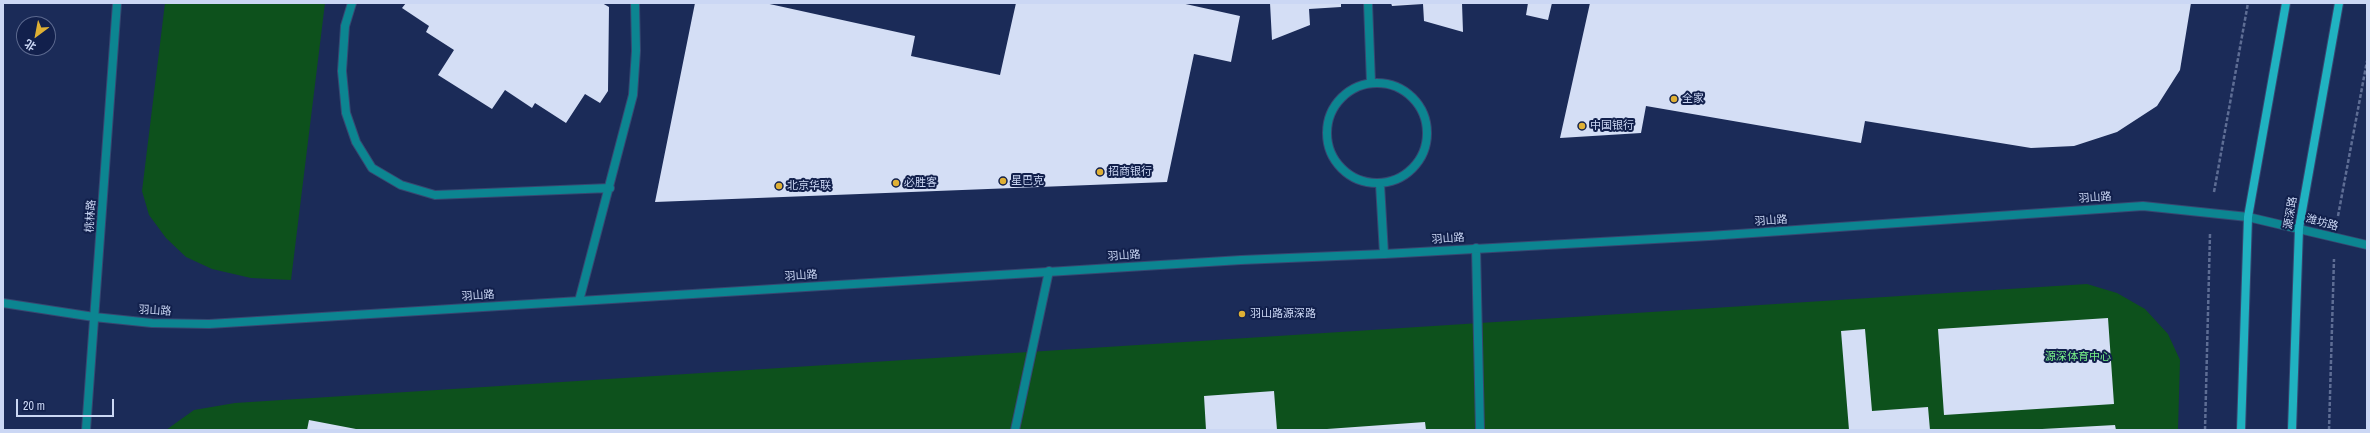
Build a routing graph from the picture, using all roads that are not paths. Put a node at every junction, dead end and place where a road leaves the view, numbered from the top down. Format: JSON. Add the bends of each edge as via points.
{"nodes":[{"id":1,"x":117,"y":3,"type":"edge"},
{"id":2,"x":352,"y":3,"type":"edge"},
{"id":3,"x":635,"y":3,"type":"edge"},
{"id":4,"x":1368,"y":3,"type":"edge"},
{"id":5,"x":2286,"y":3,"type":"edge"},
{"id":6,"x":2339,"y":3,"type":"edge"},
{"id":7,"x":1371,"y":83,"type":"junction"},
{"id":8,"x":1380,"y":184,"type":"junction"},
{"id":9,"x":610,"y":188,"type":"junction"},
{"id":10,"x":2248,"y":217,"type":"junction"},
{"id":11,"x":2299,"y":228,"type":"junction"},
{"id":12,"x":2367,"y":245,"type":"edge"},
{"id":13,"x":1476,"y":248,"type":"junction"},
{"id":14,"x":1384,"y":254,"type":"junction"},
{"id":15,"x":1049,"y":271,"type":"junction"},
{"id":16,"x":579,"y":301,"type":"junction"},
{"id":17,"x":3,"y":303,"type":"edge"},
{"id":18,"x":94,"y":317,"type":"junction"},
{"id":19,"x":86,"y":430,"type":"edge"},
{"id":20,"x":1015,"y":430,"type":"edge"},
{"id":21,"x":1480,"y":430,"type":"edge"},
{"id":22,"x":2241,"y":430,"type":"edge"},
{"id":23,"x":2292,"y":430,"type":"edge"}],
"edges":[{"from":1,"to":18,"type":"street","name":"桃林路"},
{"from":2,"to":9,"type":"street","via":[[345,26],[342,71],[346,113],[356,142],[372,168],[400,185],[435,195]]},
{"from":3,"to":9,"type":"street","via":[[636,51],[633,95]]},
{"from":4,"to":7,"type":"street"},
{"from":5,"to":10,"type":"main road"},
{"from":6,"to":11,"type":"main road","name":"源深路"},
{"from":7,"to":8,"type":"street","via":[[1355,88],[1341,98],[1331,112],[1326,129],[1335,162],[1347,174],[1363,182]]},
{"from":7,"to":8,"type":"street","via":[[1388,84],[1415,100],[1424,114],[1427,129],[1426,145],[1420,160],[1410,172],[1396,180]]},
{"from":8,"to":14,"type":"street"},
{"from":9,"to":16,"type":"street"},
{"from":10,"to":11,"type":"street","name":"潍坊路"},
{"from":10,"to":13,"type":"street","name":"羽山路","via":[[2143,206],[1709,236]]},
{"from":10,"to":22,"type":"main road"},
{"from":11,"to":12,"type":"street","name":"潍坊路"},
{"from":11,"to":23,"type":"main road","name":"源深路"},
{"from":13,"to":14,"type":"street","name":"羽山路"},
{"from":13,"to":21,"type":"street"},
{"from":14,"to":15,"type":"street","name":"羽山路"},
{"from":15,"to":16,"type":"street","name":"羽山路"},
{"from":15,"to":20,"type":"street"},
{"from":16,"to":18,"type":"street","name":"羽山路","via":[[208,324],[152,323]]},
{"from":17,"to":18,"type":"street","name":"羽山路"},
{"from":18,"to":19,"type":"street","name":"桃林路"}]}
